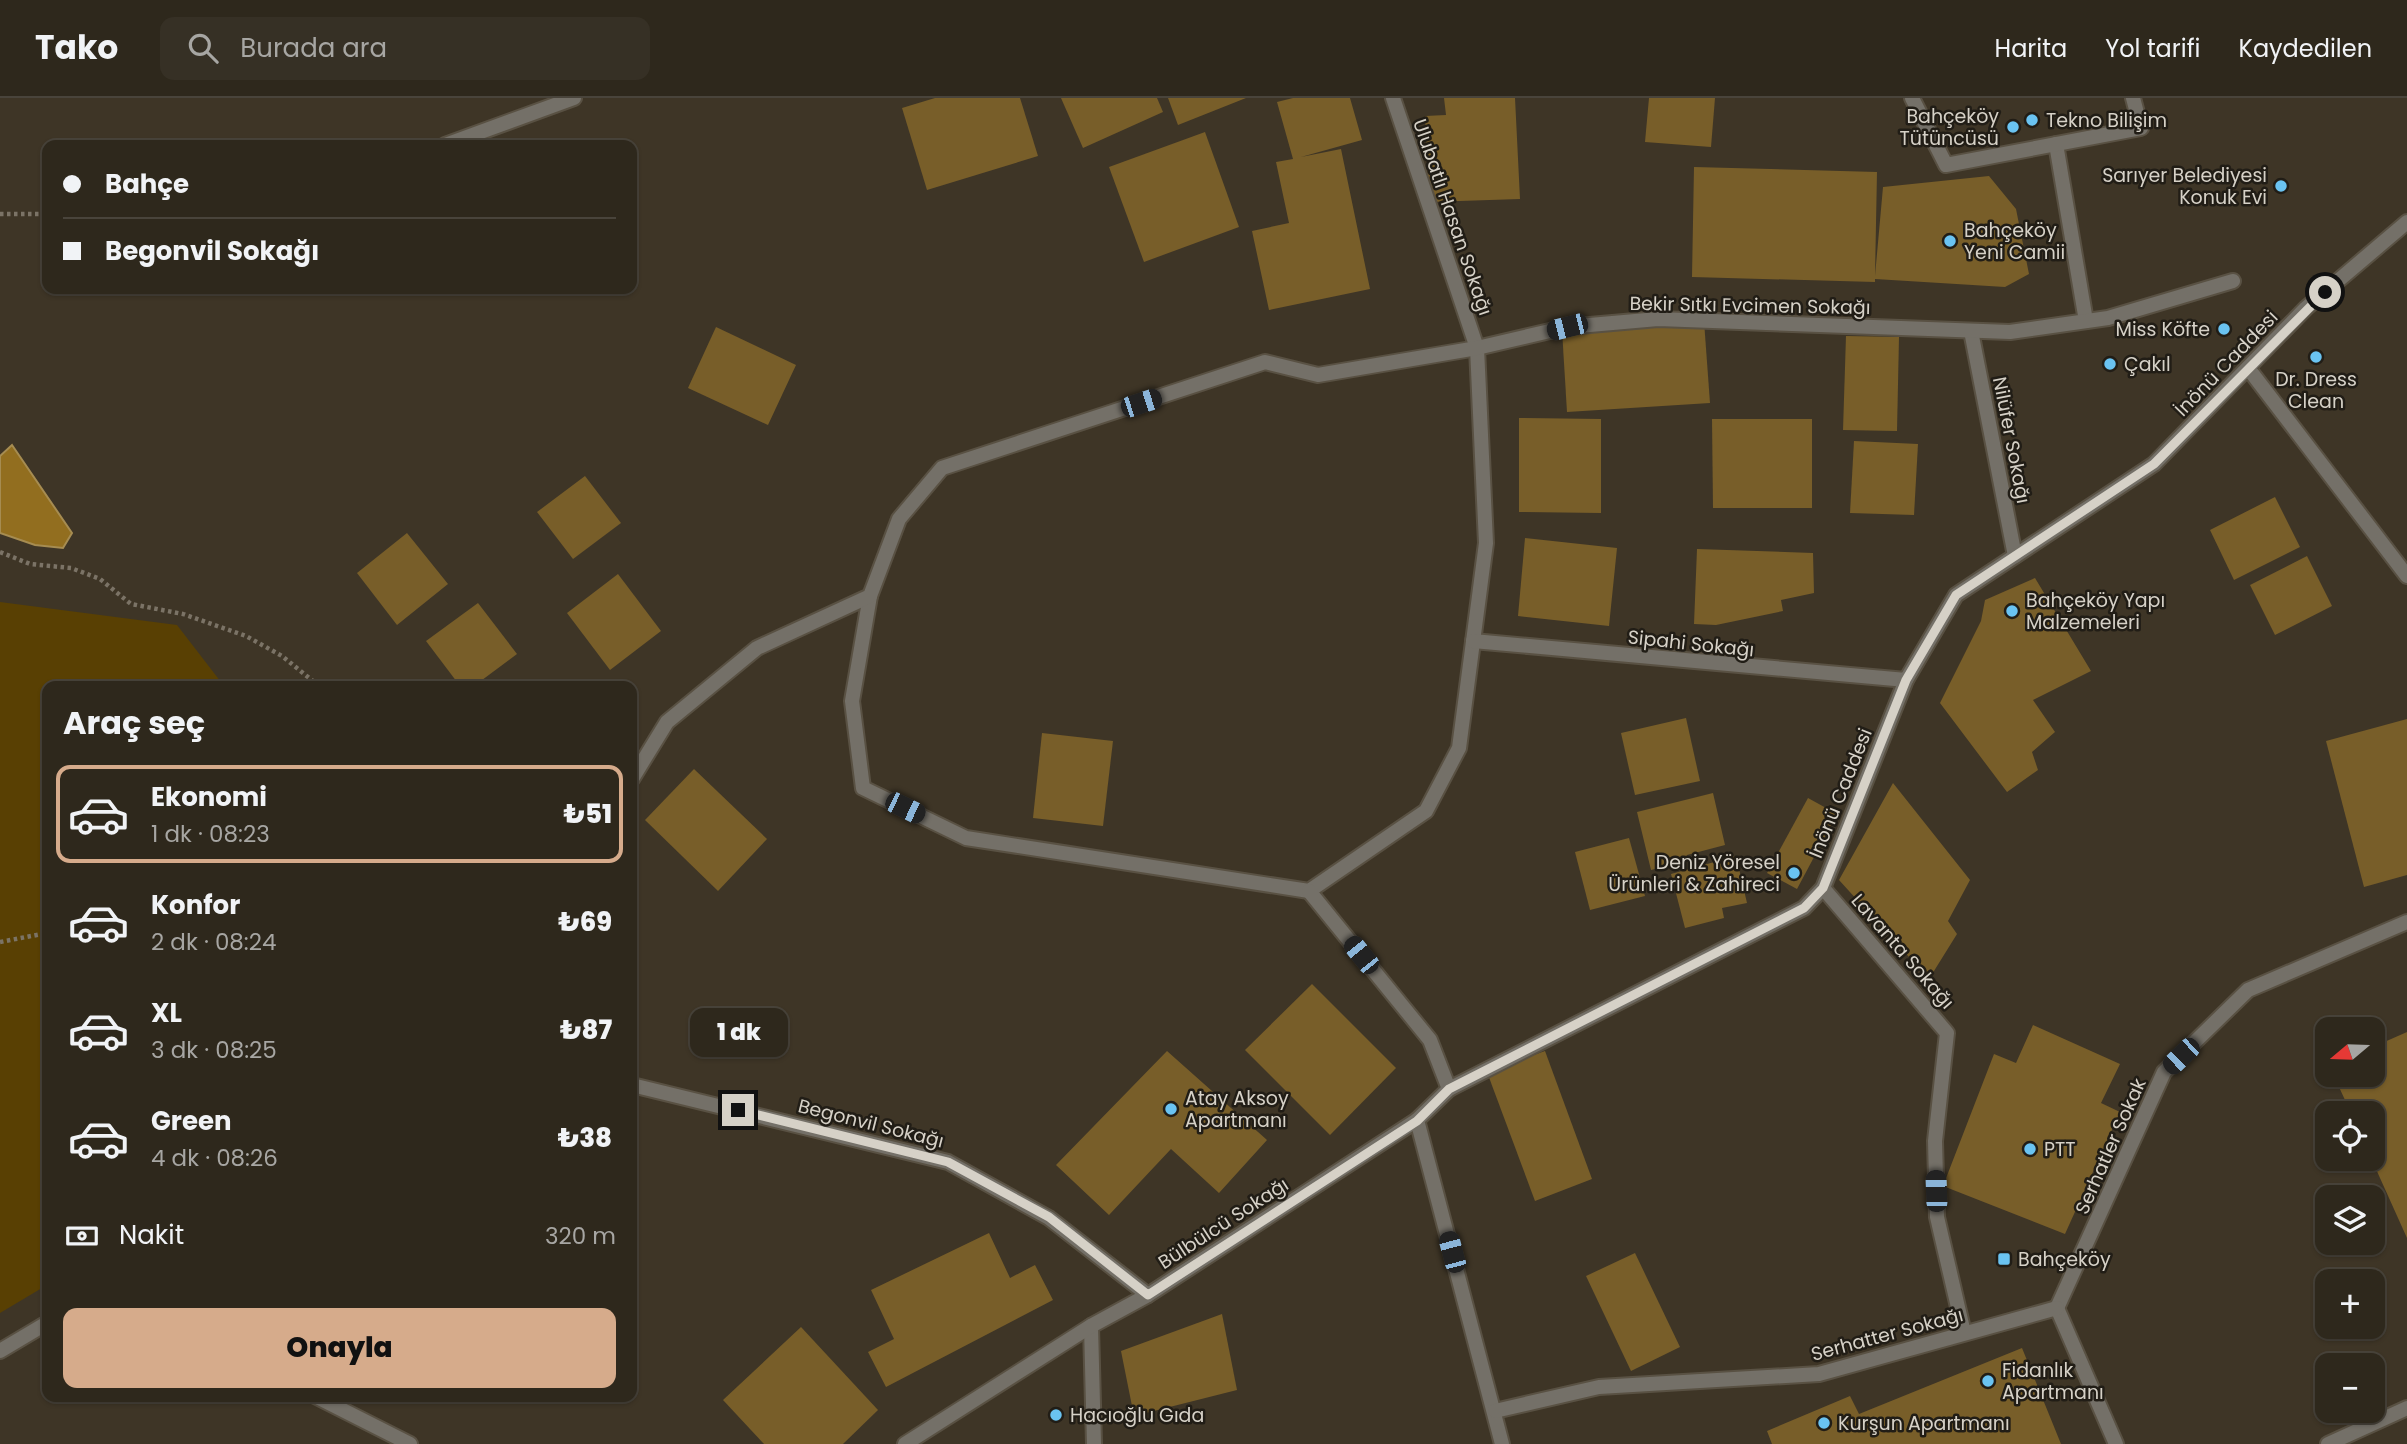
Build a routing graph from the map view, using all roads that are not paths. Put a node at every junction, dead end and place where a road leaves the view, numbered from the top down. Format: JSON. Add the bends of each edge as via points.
{"nodes":[{"id":1,"x":574,"y":98,"type":"edge"},
{"id":2,"x":1393,"y":98,"type":"edge"},
{"id":3,"x":1912,"y":98,"type":"edge"},
{"id":4,"x":2133,"y":98,"type":"edge"},
{"id":5,"x":459,"y":140,"type":"edge"},
{"id":6,"x":2056,"y":144,"type":"junction"},
{"id":7,"x":2404,"y":229,"type":"edge"},
{"id":8,"x":2233,"y":281,"type":"dead end"},
{"id":9,"x":2086,"y":321,"type":"junction"},
{"id":10,"x":1971,"y":331,"type":"junction"},
{"id":11,"x":1478,"y":348,"type":"junction"},
{"id":12,"x":2248,"y":368,"type":"junction"},
{"id":13,"x":2015,"y":556,"type":"junction"},
{"id":14,"x":2407,"y":576,"type":"edge"},
{"id":15,"x":870,"y":596,"type":"junction"},
{"id":16,"x":1473,"y":640,"type":"junction"},
{"id":17,"x":1906,"y":680,"type":"junction"},
{"id":18,"x":637,"y":771,"type":"edge"},
{"id":19,"x":1823,"y":888,"type":"junction"},
{"id":20,"x":1309,"y":891,"type":"junction"},
{"id":21,"x":2407,"y":922,"type":"edge"},
{"id":22,"x":637,"y":1086,"type":"edge"},
{"id":23,"x":1449,"y":1089,"type":"junction"},
{"id":24,"x":1417,"y":1121,"type":"junction"},
{"id":25,"x":1148,"y":1295,"type":"junction"},
{"id":26,"x":2057,"y":1308,"type":"junction"},
{"id":27,"x":1091,"y":1326,"type":"junction"},
{"id":28,"x":42,"y":1327,"type":"edge"},
{"id":29,"x":1964,"y":1333,"type":"junction"},
{"id":30,"x":0,"y":1351,"type":"edge"},
{"id":31,"x":327,"y":1402,"type":"edge"},
{"id":32,"x":2407,"y":1408,"type":"edge"},
{"id":33,"x":1496,"y":1411,"type":"junction"},
{"id":34,"x":410,"y":1444,"type":"edge"},
{"id":35,"x":905,"y":1444,"type":"edge"},
{"id":36,"x":1094,"y":1444,"type":"edge"},
{"id":37,"x":1502,"y":1444,"type":"edge"},
{"id":38,"x":2116,"y":1444,"type":"edge"},
{"id":39,"x":2328,"y":1444,"type":"edge"}],
"edges":[{"from":1,"to":5,"type":"street"},
{"from":2,"to":11,"type":"street","name":"Ulubatlı Hasan Sokağı"},
{"from":3,"to":6,"type":"street","via":[[1946,165]]},
{"from":4,"to":6,"type":"street","via":[[2141,128]]},
{"from":6,"to":9,"type":"street"},
{"from":7,"to":12,"type":"street","name":"İnönü Caddesi","via":[[2306,308]]},
{"from":8,"to":9,"type":"street","name":"Bekir Sıtkı Evcimen Sokağı"},
{"from":9,"to":10,"type":"street","name":"Bekir Sıtkı Evcimen Sokağı","via":[[2010,332]]},
{"from":10,"to":11,"type":"street","name":"Bekir Sıtkı Evcimen Sokağı","via":[[1658,319],[1567,327]]},
{"from":10,"to":13,"type":"street","name":"Nilüfer Sokağı"},
{"from":11,"to":15,"type":"street","name":"Bekir Sıtkı Evcimen Sokağı","via":[[1318,375],[1265,362],[942,468],[899,519]]},
{"from":11,"to":16,"type":"street","name":"Ulubatlı Hasan Sokağı","via":[[1486,543]]},
{"from":12,"to":13,"type":"street","name":"İnönü Caddesi","via":[[2154,464]]},
{"from":12,"to":14,"type":"street"},
{"from":13,"to":17,"type":"street","name":"İnönü Caddesi","via":[[1956,595]]},
{"from":15,"to":18,"type":"street","via":[[757,648],[667,722]]},
{"from":15,"to":20,"type":"street","name":"Bekir Sıtkı Evcimen Sokağı","via":[[852,701],[863,788],[967,838]]},
{"from":16,"to":17,"type":"street","name":"Sipahi Sokağı"},
{"from":16,"to":20,"type":"street","name":"Ulubatlı Hasan Sokağı","via":[[1459,748],[1426,811]]},
{"from":17,"to":19,"type":"street","name":"İnönü Caddesi"},
{"from":19,"to":23,"type":"street","name":"İnönü Caddesi","via":[[1804,908]]},
{"from":19,"to":29,"type":"street","name":"Lavanta Sokağı","via":[[1947,1032],[1935,1141],[1937,1217]]},
{"from":20,"to":23,"type":"street","via":[[1430,1040]]},
{"from":21,"to":26,"type":"street","name":"Serhatler Sokak","via":[[2248,990],[2164,1072]]},
{"from":22,"to":25,"type":"street","name":"Begonvil Sokağı","via":[[948,1162],[1049,1217]]},
{"from":23,"to":24,"type":"street","name":"İnönü Caddesi"},
{"from":24,"to":25,"type":"street","name":"Bülbülcü Sokağı"},
{"from":24,"to":33,"type":"street"},
{"from":25,"to":27,"type":"street","name":"Bülbülcü Sokağı"},
{"from":26,"to":29,"type":"street","name":"Serhatter Sokağı"},
{"from":26,"to":38,"type":"street"},
{"from":27,"to":35,"type":"street","name":"Bülbülcü Sokağı"},
{"from":27,"to":36,"type":"street"},
{"from":28,"to":30,"type":"street"},
{"from":29,"to":33,"type":"street","name":"Serhatter Sokağı","via":[[1819,1374],[1599,1387]]},
{"from":31,"to":34,"type":"street"},
{"from":32,"to":39,"type":"street"},
{"from":33,"to":37,"type":"street"}]}
